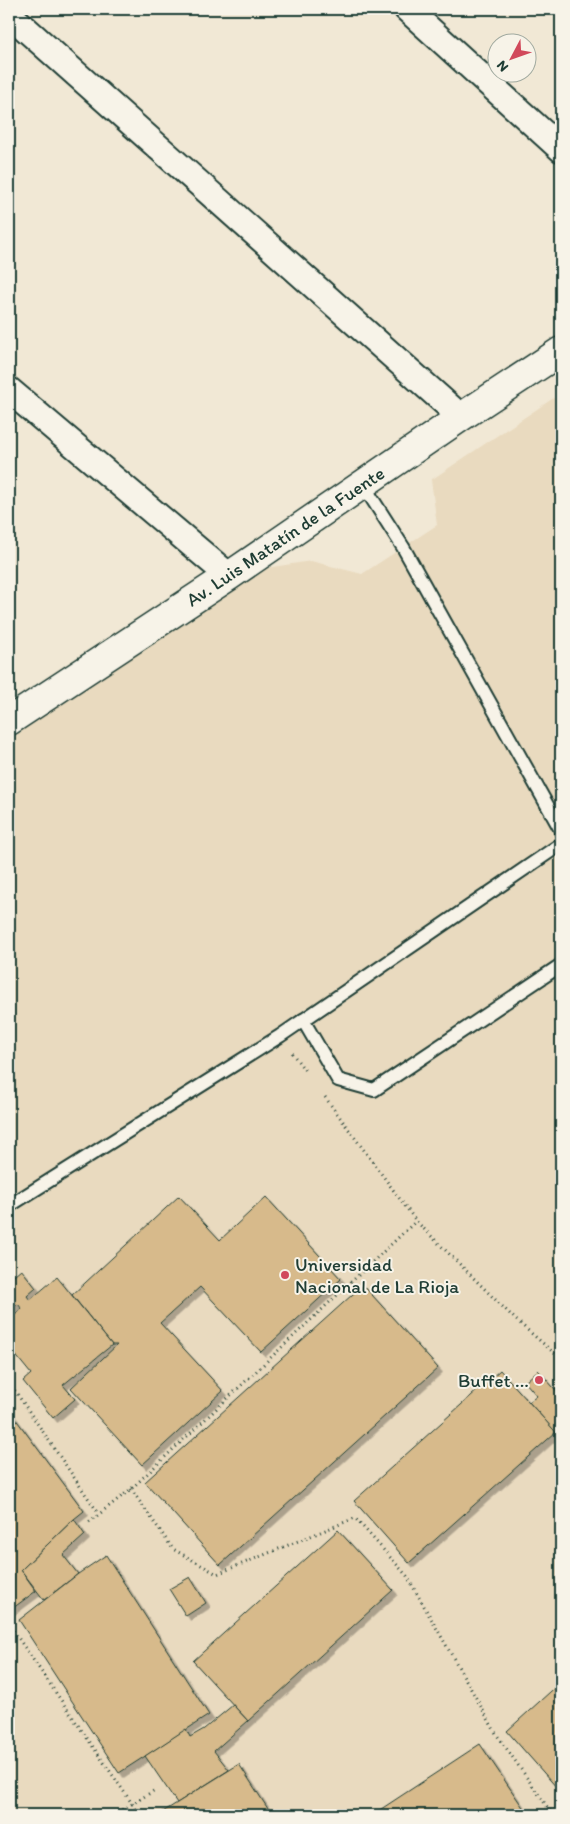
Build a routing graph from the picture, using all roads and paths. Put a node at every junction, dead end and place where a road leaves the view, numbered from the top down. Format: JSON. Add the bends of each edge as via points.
{"nodes":[{"id":1,"x":407,"y":9,"type":"edge"},
{"id":2,"x":9,"y":14,"type":"edge"},
{"id":3,"x":561,"y":149,"type":"edge"},
{"id":4,"x":561,"y":351,"type":"edge"},
{"id":5,"x":9,"y":390,"type":"edge"},
{"id":6,"x":461,"y":417,"type":"junction"},
{"id":7,"x":362,"y":484,"type":"junction"},
{"id":8,"x":229,"y":576,"type":"junction"},
{"id":9,"x":9,"y":721,"type":"edge"},
{"id":10,"x":561,"y":830,"type":"edge"},
{"id":11,"x":561,"y":844,"type":"edge"},
{"id":12,"x":561,"y":965,"type":"edge"},
{"id":13,"x":303,"y":1020,"type":"junction"},
{"id":14,"x":280,"y":1036,"type":"junction"},
{"id":15,"x":309,"y":1075,"type":"dead end"},
{"id":16,"x":320,"y":1091,"type":"dead end"},
{"id":17,"x":9,"y":1206,"type":"edge"},
{"id":18,"x":416,"y":1221,"type":"junction"},
{"id":19,"x":561,"y":1359,"type":"edge"},
{"id":20,"x":9,"y":1382,"type":"edge"},
{"id":21,"x":131,"y":1489,"type":"junction"},
{"id":22,"x":99,"y":1514,"type":"junction"},
{"id":23,"x":89,"y":1522,"type":"dead end"},
{"id":24,"x":9,"y":1629,"type":"edge"},
{"id":25,"x":155,"y":1790,"type":"dead end"},
{"id":26,"x":133,"y":1803,"type":"junction"},
{"id":27,"x":114,"y":1815,"type":"edge"},
{"id":28,"x":140,"y":1815,"type":"edge"},
{"id":29,"x":553,"y":1815,"type":"edge"}],
"edges":[{"from":1,"to":3,"type":"street"},
{"from":2,"to":6,"type":"street"},
{"from":4,"to":6,"type":"street","name":"Av. Luis Matatín de la Fuente"},
{"from":5,"to":8,"type":"street"},
{"from":6,"to":7,"type":"street","name":"Av. Luis Matatín de la Fuente"},
{"from":7,"to":8,"type":"street","name":"Av. Luis Matatín de la Fuente"},
{"from":7,"to":10,"type":"lane","via":[[403,547]]},
{"from":8,"to":9,"type":"street","name":"Av. Luis Matatín de la Fuente"},
{"from":11,"to":13,"type":"lane"},
{"from":12,"to":13,"type":"lane","via":[[374,1090],[338,1080]]},
{"from":13,"to":14,"type":"lane"},
{"from":14,"to":15,"type":"path"},
{"from":14,"to":17,"type":"lane"},
{"from":16,"to":18,"type":"path"},
{"from":18,"to":19,"type":"path","via":[[516,1320]]},
{"from":18,"to":21,"type":"path"},
{"from":20,"to":22,"type":"path"},
{"from":21,"to":22,"type":"path"},
{"from":21,"to":29,"type":"path","via":[[173,1549],[217,1574],[355,1518],[406,1576],[497,1735]]},
{"from":22,"to":23,"type":"path"},
{"from":24,"to":26,"type":"path"},
{"from":25,"to":26,"type":"path"},
{"from":26,"to":27,"type":"path"},
{"from":26,"to":28,"type":"path"}]}
